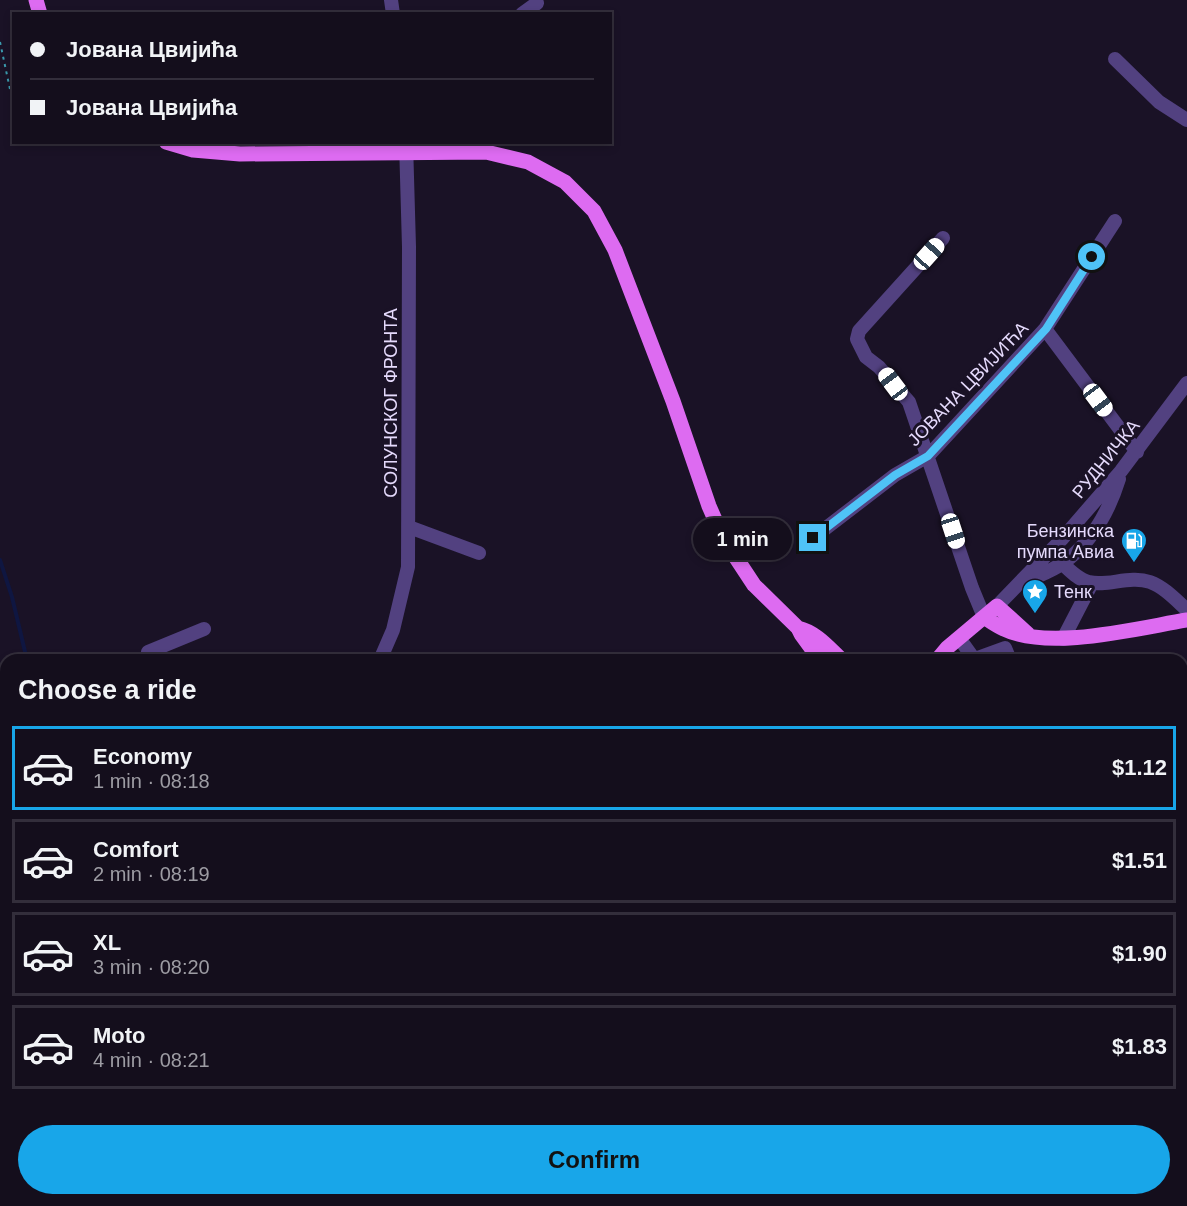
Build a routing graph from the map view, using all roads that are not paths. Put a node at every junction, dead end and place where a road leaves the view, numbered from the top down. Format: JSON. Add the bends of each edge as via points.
{"nodes":[{"id":1,"x":537,"y":3,"type":"dead end"},
{"id":2,"x":525,"y":12,"type":"edge"},
{"id":3,"x":1115,"y":59,"type":"dead end"},
{"id":4,"x":1187,"y":120,"type":"edge"},
{"id":5,"x":175,"y":144,"type":"edge"},
{"id":6,"x":406,"y":147,"type":"edge"},
{"id":7,"x":1115,"y":221,"type":"dead end"},
{"id":8,"x":943,"y":238,"type":"dead end"},
{"id":9,"x":1046,"y":329,"type":"junction"},
{"id":10,"x":1187,"y":383,"type":"edge"},
{"id":11,"x":1137,"y":452,"type":"junction"},
{"id":12,"x":928,"y":456,"type":"junction"},
{"id":13,"x":1121,"y":471,"type":"junction"},
{"id":14,"x":409,"y":527,"type":"junction"},
{"id":15,"x":813,"y":538,"type":"dead end"},
{"id":16,"x":479,"y":553,"type":"dead end"},
{"id":17,"x":1063,"y":564,"type":"junction"},
{"id":18,"x":1092,"y":583,"type":"junction"},
{"id":19,"x":1015,"y":587,"type":"junction"},
{"id":20,"x":997,"y":606,"type":"junction"},
{"id":21,"x":984,"y":617,"type":"junction"},
{"id":22,"x":1186,"y":621,"type":"edge"},
{"id":23,"x":798,"y":628,"type":"junction"},
{"id":24,"x":204,"y":629,"type":"dead end"},
{"id":25,"x":1030,"y":636,"type":"junction"},
{"id":26,"x":1063,"y":639,"type":"junction"},
{"id":27,"x":948,"y":649,"type":"edge"},
{"id":28,"x":149,"y":654,"type":"edge"},
{"id":29,"x":383,"y":654,"type":"edge"},
{"id":30,"x":816,"y":654,"type":"edge"},
{"id":31,"x":835,"y":654,"type":"edge"},
{"id":32,"x":932,"y":654,"type":"edge"},
{"id":33,"x":989,"y":654,"type":"edge"},
{"id":34,"x":1008,"y":654,"type":"edge"}],
"edges":[{"from":1,"to":2,"type":"street"},
{"from":3,"to":4,"type":"street","via":[[1159,102]]},
{"from":5,"to":6,"type":"main road","via":[[213,153]]},
{"from":6,"to":14,"type":"street","name":"СОЛУНСКОГ ФРОНТА"},
{"from":6,"to":23,"type":"main road","via":[[486,152],[518,159],[565,182],[594,211],[615,250],[716,525],[754,585]]},
{"from":7,"to":9,"type":"street","name":"ЈОВАНА ЦВИЈИЋА"},
{"from":8,"to":12,"type":"street","via":[[859,332],[857,339],[866,357],[909,402]]},
{"from":9,"to":11,"type":"street"},
{"from":9,"to":12,"type":"street","name":"ЈОВАНА ЦВИЈИЋА"},
{"from":10,"to":11,"type":"street","name":"РУДНИЧКА"},
{"from":11,"to":13,"type":"street","name":"РУДНИЧКА"},
{"from":12,"to":15,"type":"street","name":"ЈОВАНА ЦВИЈИЋА","via":[[895,475]]},
{"from":12,"to":21,"type":"street"},
{"from":13,"to":17,"type":"street","via":[[1097,526]]},
{"from":13,"to":19,"type":"street","name":"РУДНИЧКА"},
{"from":14,"to":16,"type":"street"},
{"from":14,"to":29,"type":"street","name":"СОЛУНСКОГ ФРОНТА","via":[[408,567],[393,630]]},
{"from":17,"to":18,"type":"street"},
{"from":17,"to":19,"type":"street"},
{"from":18,"to":22,"type":"street","via":[[1151,582],[1160,587]]},
{"from":18,"to":26,"type":"street"},
{"from":19,"to":20,"type":"street","name":"РУДНИЧКА"},
{"from":20,"to":21,"type":"main road"},
{"from":20,"to":25,"type":"main road"},
{"from":21,"to":25,"type":"main road","via":[[1005,630]]},
{"from":21,"to":27,"type":"main road"},
{"from":22,"to":26,"type":"main road"},
{"from":23,"to":30,"type":"main road"},
{"from":23,"to":31,"type":"main road","via":[[818,638]]},
{"from":24,"to":28,"type":"street"},
{"from":25,"to":26,"type":"main road"},
{"from":27,"to":32,"type":"main road"},
{"from":33,"to":34,"type":"street","via":[[1005,648]]}]}
